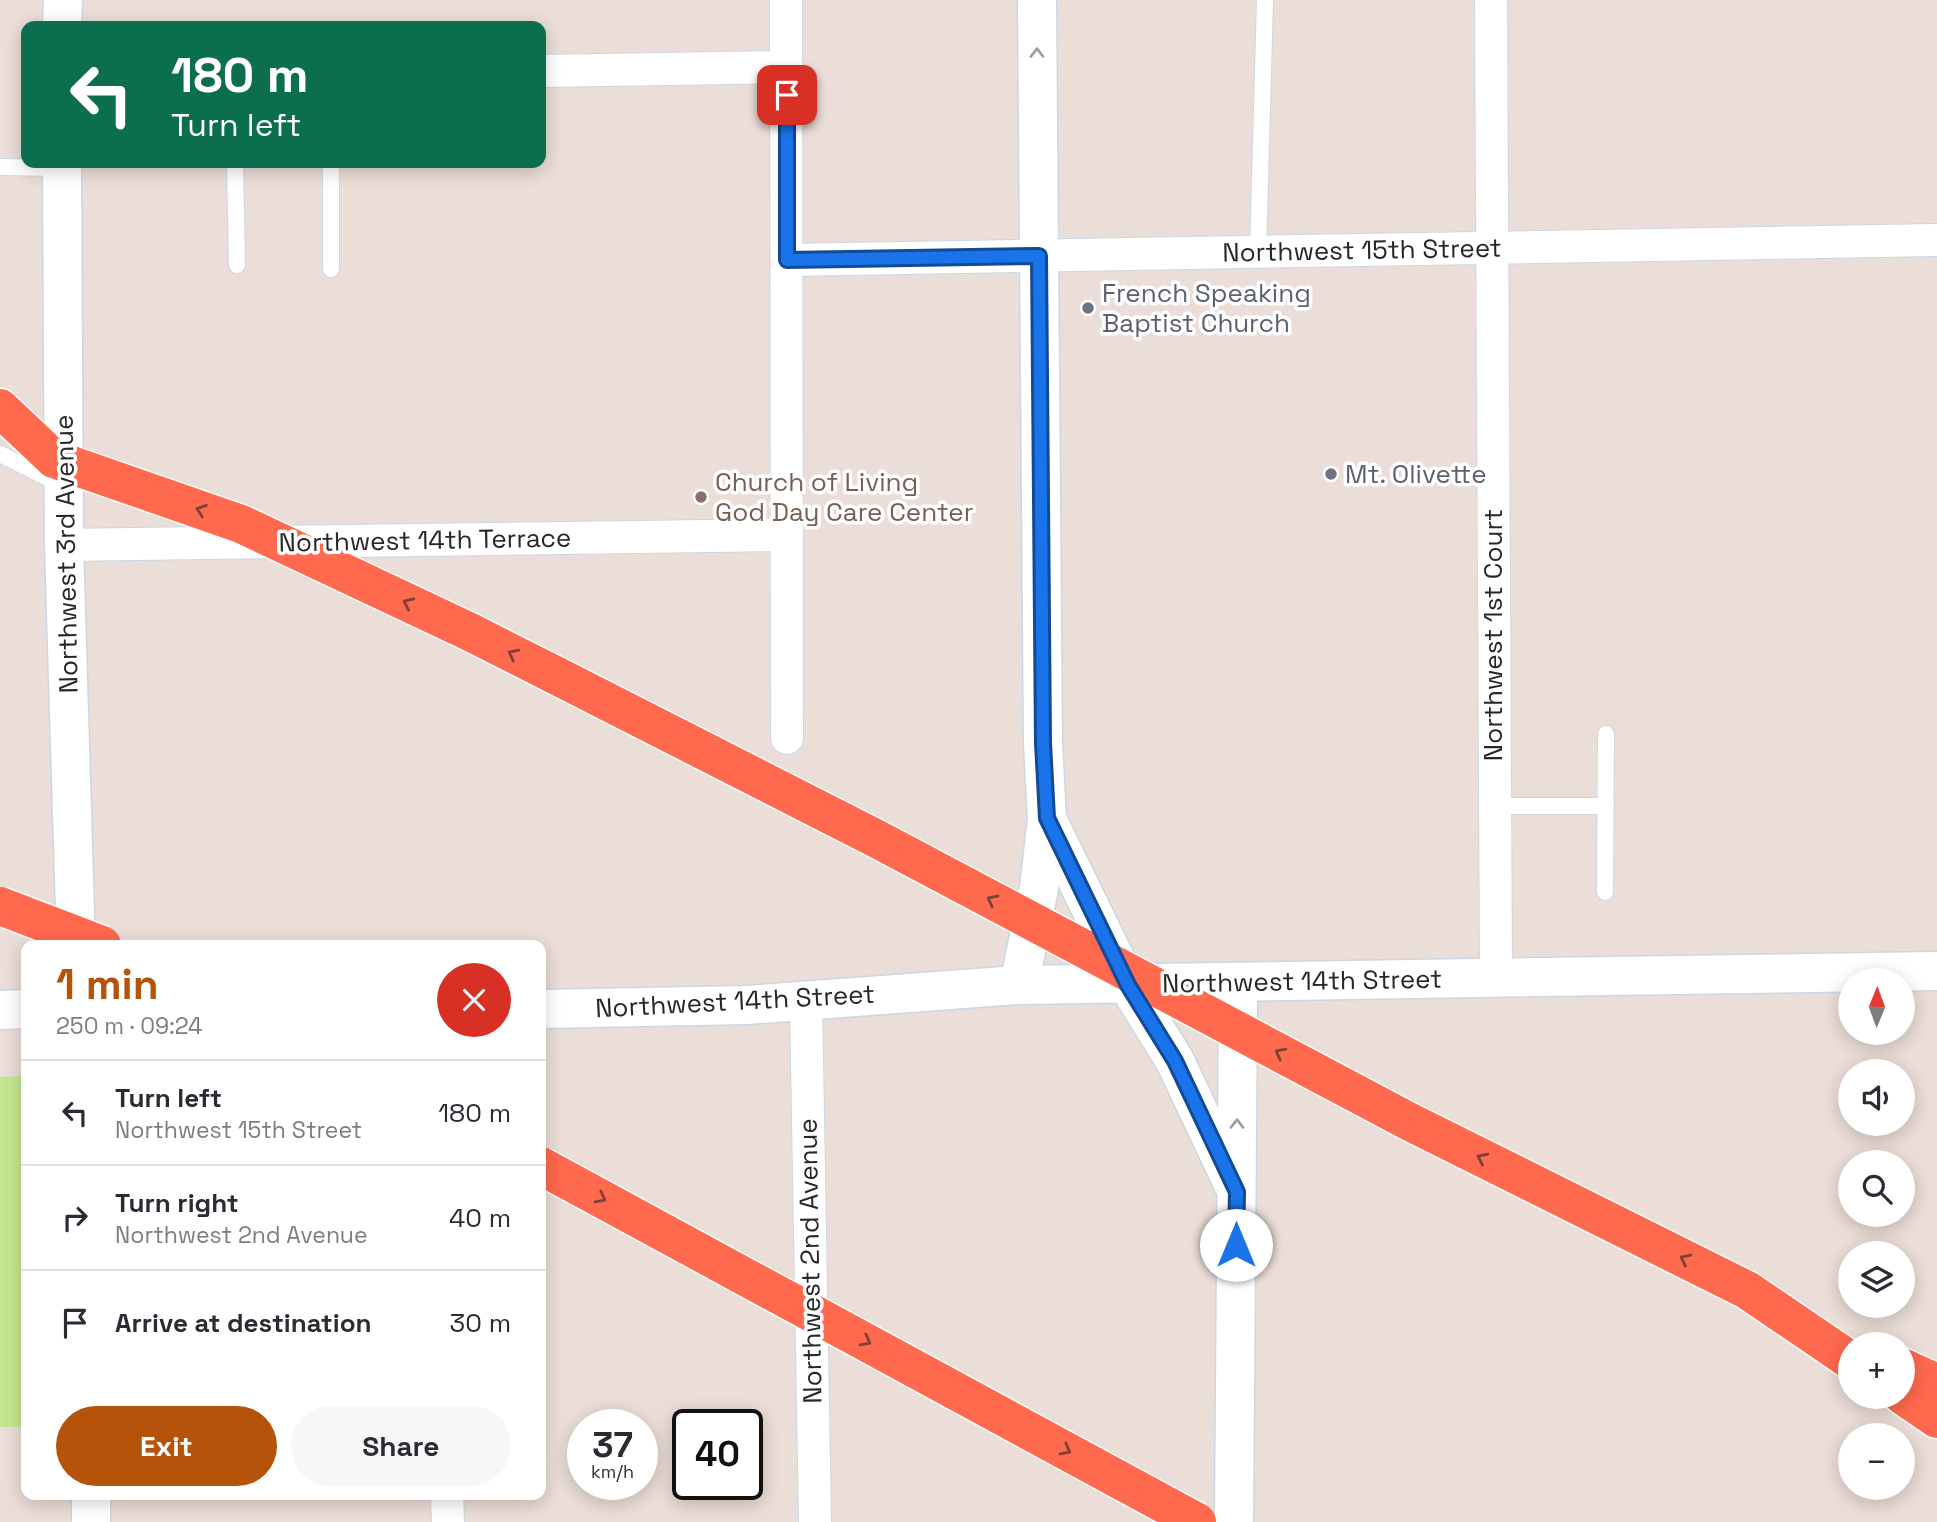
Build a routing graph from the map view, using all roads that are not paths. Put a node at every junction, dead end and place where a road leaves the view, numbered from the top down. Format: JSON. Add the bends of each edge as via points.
{"nodes":[{"id":1,"x":63,"y":0,"type":"edge"},
{"id":2,"x":786,"y":0,"type":"edge"},
{"id":3,"x":1037,"y":0,"type":"edge"},
{"id":4,"x":1265,"y":0,"type":"edge"},
{"id":5,"x":1491,"y":0,"type":"edge"},
{"id":6,"x":62,"y":21,"type":"edge"},
{"id":7,"x":787,"y":67,"type":"junction"},
{"id":8,"x":546,"y":71,"type":"edge"},
{"id":9,"x":21,"y":166,"type":"edge"},
{"id":10,"x":0,"y":167,"type":"edge"},
{"id":11,"x":62,"y":168,"type":"edge"},
{"id":12,"x":235,"y":168,"type":"edge"},
{"id":13,"x":331,"y":168,"type":"edge"},
{"id":14,"x":1937,"y":240,"type":"edge"},
{"id":15,"x":1491,"y":247,"type":"junction"},
{"id":16,"x":1258,"y":252,"type":"junction"},
{"id":17,"x":1039,"y":256,"type":"junction"},
{"id":18,"x":787,"y":260,"type":"junction"},
{"id":19,"x":237,"y":265,"type":"dead end"},
{"id":20,"x":331,"y":269,"type":"dead end"},
{"id":21,"x":0,"y":408,"type":"edge"},
{"id":22,"x":0,"y":441,"type":"edge"},
{"id":23,"x":0,"y":454,"type":"edge"},
{"id":24,"x":59,"y":473,"type":"junction"},
{"id":25,"x":787,"y":535,"type":"junction"},
{"id":26,"x":64,"y":545,"type":"junction"},
{"id":27,"x":1606,"y":734,"type":"dead end"},
{"id":28,"x":787,"y":738,"type":"dead end"},
{"id":29,"x":1494,"y":806,"type":"junction"},
{"id":30,"x":1606,"y":806,"type":"junction"},
{"id":31,"x":1047,"y":818,"type":"junction"},
{"id":32,"x":1605,"y":892,"type":"dead end"},
{"id":33,"x":0,"y":906,"type":"edge"},
{"id":34,"x":76,"y":940,"type":"edge"},
{"id":35,"x":89,"y":940,"type":"edge"},
{"id":36,"x":1937,"y":971,"type":"edge"},
{"id":37,"x":1496,"y":976,"type":"junction"},
{"id":38,"x":1238,"y":982,"type":"junction"},
{"id":39,"x":1019,"y":985,"type":"junction"},
{"id":40,"x":1128,"y":985,"type":"junction"},
{"id":41,"x":806,"y":1001,"type":"junction"},
{"id":42,"x":21,"y":1009,"type":"edge"},
{"id":43,"x":546,"y":1009,"type":"edge"},
{"id":44,"x":0,"y":1010,"type":"edge"},
{"id":45,"x":546,"y":1169,"type":"edge"},
{"id":46,"x":1237,"y":1192,"type":"junction"},
{"id":47,"x":1746,"y":1290,"type":"junction"},
{"id":48,"x":1838,"y":1335,"type":"edge"},
{"id":49,"x":1838,"y":1352,"type":"edge"},
{"id":50,"x":1915,"y":1373,"type":"edge"},
{"id":51,"x":1937,"y":1384,"type":"edge"},
{"id":52,"x":1915,"y":1404,"type":"edge"},
{"id":53,"x":1937,"y":1419,"type":"edge"},
{"id":54,"x":91,"y":1500,"type":"edge"},
{"id":55,"x":447,"y":1500,"type":"edge"},
{"id":56,"x":92,"y":1522,"type":"edge"},
{"id":57,"x":448,"y":1522,"type":"edge"},
{"id":58,"x":815,"y":1522,"type":"edge"},
{"id":59,"x":1197,"y":1522,"type":"edge"},
{"id":60,"x":1234,"y":1522,"type":"edge"}],
"edges":[{"from":1,"to":6,"type":"street"},
{"from":2,"to":7,"type":"street"},
{"from":17,"to":3,"type":"street","one_way":true},
{"from":4,"to":16,"type":"lane"},
{"from":5,"to":15,"type":"street","name":"Northwest 1st Court"},
{"from":7,"to":8,"type":"street"},
{"from":7,"to":18,"type":"street"},
{"from":9,"to":10,"type":"lane"},
{"from":11,"to":24,"type":"street","name":"Northwest 3rd Avenue"},
{"from":12,"to":19,"type":"lane"},
{"from":13,"to":20,"type":"lane"},
{"from":14,"to":15,"type":"street","name":"Northwest 15th Street"},
{"from":15,"to":16,"type":"street","name":"Northwest 15th Street"},
{"from":15,"to":29,"type":"street","name":"Northwest 1st Court"},
{"from":16,"to":17,"type":"street","name":"Northwest 15th Street"},
{"from":17,"to":18,"type":"street","name":"Northwest 15th Street"},
{"from":17,"to":31,"type":"street"},
{"from":18,"to":25,"type":"street"},
{"from":21,"to":24,"type":"highway"},
{"from":22,"to":24,"type":"highway"},
{"from":23,"to":24,"type":"lane"},
{"from":24,"to":26,"type":"street","name":"Northwest 3rd Avenue"},
{"from":47,"to":24,"type":"highway","one_way":true,"bridge":true,"via":[[1410,1122],[889,845],[470,632],[241,524]]},
{"from":25,"to":26,"type":"street","name":"Northwest 14th Terrace"},
{"from":25,"to":28,"type":"street"},
{"from":26,"to":34,"type":"street","name":"Northwest 3rd Avenue"},
{"from":27,"to":30,"type":"lane"},
{"from":29,"to":30,"type":"lane"},
{"from":29,"to":37,"type":"street","name":"Northwest 1st Court"},
{"from":30,"to":32,"type":"lane"},
{"from":31,"to":39,"type":"street","via":[[1039,888]]},
{"from":31,"to":40,"type":"street"},
{"from":33,"to":35,"type":"highway","bridge":true},
{"from":36,"to":37,"type":"street","name":"Northwest 14th Street"},
{"from":37,"to":38,"type":"street","name":"Northwest 14th Street"},
{"from":38,"to":40,"type":"street","name":"Northwest 14th Street"},
{"from":46,"to":38,"type":"street","one_way":true},
{"from":39,"to":40,"type":"street","name":"Northwest 14th Street"},
{"from":39,"to":41,"type":"street","name":"Northwest 14th Street"},
{"from":40,"to":46,"type":"street","via":[[1175,1061]]},
{"from":41,"to":43,"type":"street","name":"Northwest 14th Street"},
{"from":41,"to":58,"type":"street","name":"Northwest 2nd Avenue"},
{"from":42,"to":44,"type":"street"},
{"from":45,"to":59,"type":"highway","one_way":true,"bridge":true},
{"from":46,"to":60,"type":"street"},
{"from":47,"to":48,"type":"highway"},
{"from":47,"to":49,"type":"highway"},
{"from":50,"to":51,"type":"highway"},
{"from":52,"to":53,"type":"highway"},
{"from":54,"to":56,"type":"street"},
{"from":55,"to":57,"type":"street"}]}
